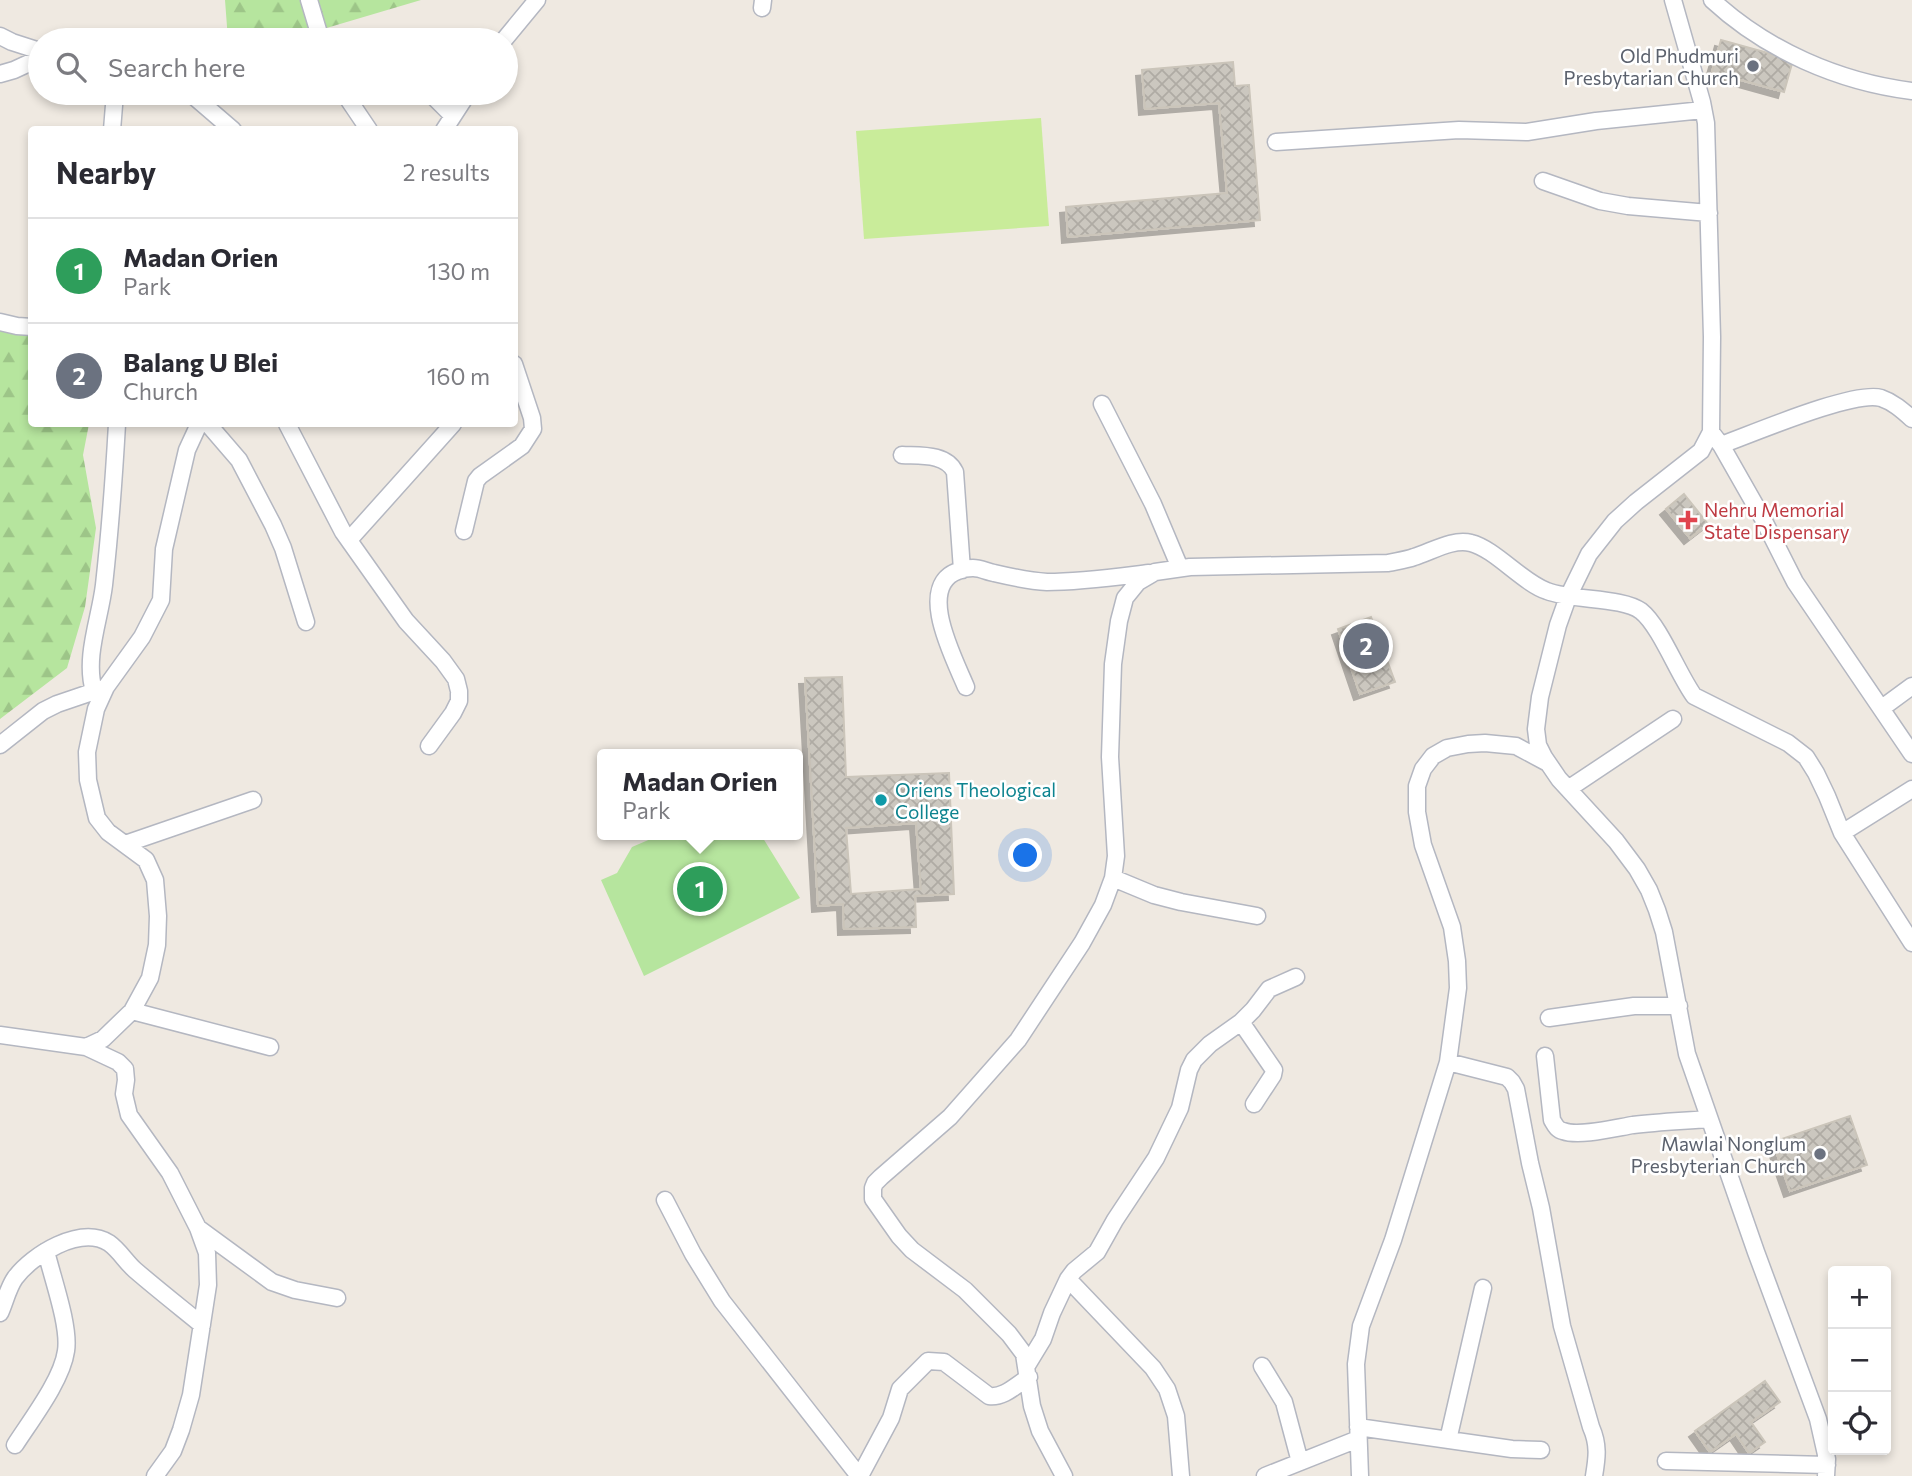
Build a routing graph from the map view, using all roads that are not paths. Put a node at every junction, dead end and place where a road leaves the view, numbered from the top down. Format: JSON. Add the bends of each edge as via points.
{"nodes":[{"id":1,"x":309,"y":0,"type":"edge"},
{"id":2,"x":537,"y":0,"type":"edge"},
{"id":3,"x":1673,"y":0,"type":"edge"},
{"id":4,"x":1712,"y":0,"type":"edge"},
{"id":5,"x":317,"y":28,"type":"edge"},
{"id":6,"x":514,"y":28,"type":"edge"},
{"id":7,"x":0,"y":36,"type":"edge"},
{"id":8,"x":28,"y":47,"type":"edge"},
{"id":9,"x":28,"y":64,"type":"edge"},
{"id":10,"x":0,"y":74,"type":"edge"},
{"id":11,"x":1912,"y":90,"type":"edge"},
{"id":12,"x":114,"y":105,"type":"edge"},
{"id":13,"x":204,"y":105,"type":"edge"},
{"id":14,"x":352,"y":105,"type":"edge"},
{"id":15,"x":437,"y":105,"type":"edge"},
{"id":16,"x":460,"y":105,"type":"edge"},
{"id":17,"x":1703,"y":110,"type":"junction"},
{"id":18,"x":448,"y":123,"type":"edge"},
{"id":19,"x":112,"y":126,"type":"edge"},
{"id":20,"x":228,"y":126,"type":"edge"},
{"id":21,"x":366,"y":126,"type":"edge"},
{"id":22,"x":1276,"y":142,"type":"dead end"},
{"id":23,"x":1543,"y":181,"type":"dead end"},
{"id":24,"x":1709,"y":213,"type":"junction"},
{"id":25,"x":0,"y":322,"type":"edge"},
{"id":26,"x":28,"y":327,"type":"edge"},
{"id":27,"x":518,"y":377,"type":"edge"},
{"id":28,"x":1102,"y":404,"type":"dead end"},
{"id":29,"x":1912,"y":419,"type":"edge"},
{"id":30,"x":117,"y":427,"type":"edge"},
{"id":31,"x":198,"y":427,"type":"edge"},
{"id":32,"x":211,"y":427,"type":"edge"},
{"id":33,"x":289,"y":427,"type":"edge"},
{"id":34,"x":450,"y":427,"type":"edge"},
{"id":35,"x":1711,"y":432,"type":"junction"},
{"id":36,"x":1721,"y":445,"type":"junction"},
{"id":37,"x":901,"y":455,"type":"dead end"},
{"id":38,"x":464,"y":531,"type":"dead end"},
{"id":39,"x":349,"y":540,"type":"junction"},
{"id":40,"x":1180,"y":568,"type":"junction"},
{"id":41,"x":962,"y":570,"type":"junction"},
{"id":42,"x":1156,"y":572,"type":"junction"},
{"id":43,"x":1568,"y":597,"type":"junction"},
{"id":44,"x":306,"y":622,"type":"dead end"},
{"id":45,"x":1912,"y":686,"type":"edge"},
{"id":46,"x":966,"y":687,"type":"dead end"},
{"id":47,"x":100,"y":689,"type":"junction"},
{"id":48,"x":1882,"y":708,"type":"junction"},
{"id":49,"x":1672,"y":719,"type":"dead end"},
{"id":50,"x":0,"y":745,"type":"edge"},
{"id":51,"x":429,"y":746,"type":"dead end"},
{"id":52,"x":1912,"y":754,"type":"edge"},
{"id":53,"x":1548,"y":763,"type":"junction"},
{"id":54,"x":1568,"y":789,"type":"junction"},
{"id":55,"x":1912,"y":789,"type":"edge"},
{"id":56,"x":253,"y":800,"type":"dead end"},
{"id":57,"x":1842,"y":833,"type":"junction"},
{"id":58,"x":125,"y":844,"type":"junction"},
{"id":59,"x":1113,"y":878,"type":"junction"},
{"id":60,"x":1257,"y":916,"type":"dead end"},
{"id":61,"x":1912,"y":943,"type":"edge"},
{"id":62,"x":1296,"y":977,"type":"dead end"},
{"id":63,"x":1679,"y":1006,"type":"junction"},
{"id":64,"x":132,"y":1011,"type":"junction"},
{"id":65,"x":1549,"y":1018,"type":"dead end"},
{"id":66,"x":1241,"y":1022,"type":"junction"},
{"id":67,"x":0,"y":1035,"type":"edge"},
{"id":68,"x":86,"y":1047,"type":"junction"},
{"id":69,"x":270,"y":1047,"type":"dead end"},
{"id":70,"x":1545,"y":1056,"type":"dead end"},
{"id":71,"x":1448,"y":1062,"type":"junction"},
{"id":72,"x":1254,"y":1104,"type":"dead end"},
{"id":73,"x":1709,"y":1119,"type":"junction"},
{"id":74,"x":666,"y":1200,"type":"dead end"},
{"id":75,"x":198,"y":1228,"type":"junction"},
{"id":76,"x":46,"y":1251,"type":"junction"},
{"id":77,"x":1068,"y":1279,"type":"junction"},
{"id":78,"x":1483,"y":1288,"type":"dead end"},
{"id":79,"x":337,"y":1298,"type":"dead end"},
{"id":80,"x":0,"y":1313,"type":"edge"},
{"id":81,"x":202,"y":1325,"type":"junction"},
{"id":82,"x":1262,"y":1366,"type":"dead end"},
{"id":83,"x":1028,"y":1372,"type":"junction"},
{"id":84,"x":1358,"y":1433,"type":"junction"},
{"id":85,"x":1448,"y":1440,"type":"junction"},
{"id":86,"x":15,"y":1445,"type":"dead end"},
{"id":87,"x":1541,"y":1450,"type":"dead end"},
{"id":88,"x":1666,"y":1461,"type":"dead end"},
{"id":89,"x":1300,"y":1462,"type":"junction"},
{"id":90,"x":1826,"y":1471,"type":"edge"},
{"id":91,"x":155,"y":1476,"type":"edge"},
{"id":92,"x":860,"y":1476,"type":"edge"},
{"id":93,"x":1064,"y":1476,"type":"edge"},
{"id":94,"x":1181,"y":1476,"type":"edge"},
{"id":95,"x":1265,"y":1476,"type":"edge"},
{"id":96,"x":1360,"y":1476,"type":"edge"},
{"id":97,"x":1594,"y":1476,"type":"edge"}],
"edges":[{"from":1,"to":5,"type":"street"},
{"from":2,"to":6,"type":"street"},
{"from":3,"to":17,"type":"street"},
{"from":4,"to":11,"type":"street","via":[[1753,33],[1789,53],[1857,80]]},
{"from":7,"to":8,"type":"street"},
{"from":9,"to":10,"type":"street"},
{"from":12,"to":19,"type":"street"},
{"from":13,"to":20,"type":"street"},
{"from":14,"to":21,"type":"street"},
{"from":15,"to":18,"type":"street"},
{"from":16,"to":18,"type":"street"},
{"from":17,"to":22,"type":"street","via":[[1528,132],[1459,130]]},
{"from":17,"to":24,"type":"street"},
{"from":23,"to":24,"type":"street","via":[[1614,203]]},
{"from":24,"to":35,"type":"street"},
{"from":25,"to":26,"type":"street"},
{"from":27,"to":38,"type":"street","via":[[533,429],[522,446],[476,481]]},
{"from":28,"to":40,"type":"street","via":[[1153,503]]},
{"from":29,"to":36,"type":"street","via":[[1895,404],[1863,397]]},
{"from":30,"to":47,"type":"street","via":[[105,576],[90,666]]},
{"from":31,"to":47,"type":"street","via":[[187,450],[164,549],[161,600],[142,637]]},
{"from":32,"to":44,"type":"street","via":[[239,460],[273,525]]},
{"from":33,"to":39,"type":"street"},
{"from":34,"to":39,"type":"street"},
{"from":35,"to":36,"type":"street"},
{"from":35,"to":43,"type":"street","via":[[1701,451],[1615,521],[1589,554]]},
{"from":36,"to":48,"type":"street","via":[[1795,582]]},
{"from":37,"to":41,"type":"street","via":[[939,458],[952,465]]},
{"from":39,"to":51,"type":"street","via":[[406,621],[456,678],[459,701]]},
{"from":40,"to":42,"type":"street"},
{"from":40,"to":43,"type":"street","via":[[1388,563],[1469,542],[1545,591]]},
{"from":41,"to":42,"type":"street","via":[[1046,582]]},
{"from":41,"to":46,"type":"street","via":[[945,578],[939,604],[945,637]]},
{"from":42,"to":59,"type":"street","via":[[1138,582],[1125,598],[1119,621],[1110,746]]},
{"from":43,"to":53,"type":"street","via":[[1552,647],[1536,729],[1538,746]]},
{"from":43,"to":57,"type":"street","via":[[1628,603],[1642,611],[1695,696],[1788,743],[1805,757]]},
{"from":45,"to":48,"type":"street"},
{"from":47,"to":50,"type":"street","via":[[43,711]]},
{"from":47,"to":58,"type":"street","via":[[88,752],[88,780],[97,818]]},
{"from":48,"to":52,"type":"street"},
{"from":49,"to":54,"type":"street"},
{"from":53,"to":54,"type":"street"},
{"from":53,"to":71,"type":"street","via":[[1516,746],[1468,744],[1433,756],[1417,786],[1423,845],[1452,927],[1457,961]]},
{"from":54,"to":63,"type":"street","via":[[1616,841],[1649,890],[1664,932]]},
{"from":55,"to":57,"type":"street"},
{"from":56,"to":58,"type":"street"},
{"from":57,"to":61,"type":"street"},
{"from":58,"to":64,"type":"street","via":[[146,860],[155,880],[158,916],[154,965]]},
{"from":59,"to":60,"type":"street","via":[[1154,895]]},
{"from":59,"to":83,"type":"street","via":[[1082,943],[1018,1040],[950,1117],[873,1188],[873,1199],[899,1236],[965,1290],[1009,1334],[1024,1354]]},
{"from":62,"to":66,"type":"street","via":[[1269,989]]},
{"from":63,"to":65,"type":"street","via":[[1634,1006]]},
{"from":63,"to":73,"type":"street","via":[[1687,1054]]},
{"from":64,"to":68,"type":"street","via":[[103,1039]]},
{"from":64,"to":69,"type":"street"},
{"from":66,"to":72,"type":"street","via":[[1274,1070]]},
{"from":66,"to":77,"type":"street","via":[[1194,1060],[1180,1108],[1156,1158],[1097,1252]]},
{"from":67,"to":68,"type":"street"},
{"from":68,"to":75,"type":"street","via":[[125,1069],[129,1115],[170,1173]]},
{"from":70,"to":73,"type":"street","via":[[1552,1120],[1560,1131]]},
{"from":71,"to":84,"type":"street","via":[[1361,1326],[1356,1364]]},
{"from":71,"to":97,"type":"street","via":[[1507,1077],[1516,1088],[1562,1326],[1597,1441]]},
{"from":73,"to":90,"type":"street","via":[[1818,1419]]},
{"from":74,"to":92,"type":"street","via":[[722,1301]]},
{"from":75,"to":79,"type":"street","via":[[272,1282]]},
{"from":75,"to":81,"type":"street","via":[[207,1253]]},
{"from":76,"to":80,"type":"street","via":[[26,1264],[13,1281]]},
{"from":76,"to":81,"type":"street","via":[[82,1239],[109,1243]]},
{"from":76,"to":86,"type":"street","via":[[65,1325],[66,1352],[56,1381]]},
{"from":77,"to":83,"type":"street"},
{"from":77,"to":94,"type":"street","via":[[1153,1368],[1167,1389],[1176,1416]]},
{"from":78,"to":85,"type":"street"},
{"from":81,"to":91,"type":"street","via":[[181,1430]]},
{"from":82,"to":89,"type":"street","via":[[1284,1402]]},
{"from":83,"to":92,"type":"street","via":[[996,1397],[944,1362],[928,1361],[900,1389],[891,1418]]},
{"from":83,"to":93,"type":"street","via":[[1040,1431]]},
{"from":84,"to":85,"type":"street"},
{"from":84,"to":89,"type":"street"},
{"from":84,"to":96,"type":"street"},
{"from":85,"to":87,"type":"street"},
{"from":88,"to":90,"type":"street"},
{"from":89,"to":95,"type":"street"}]}
